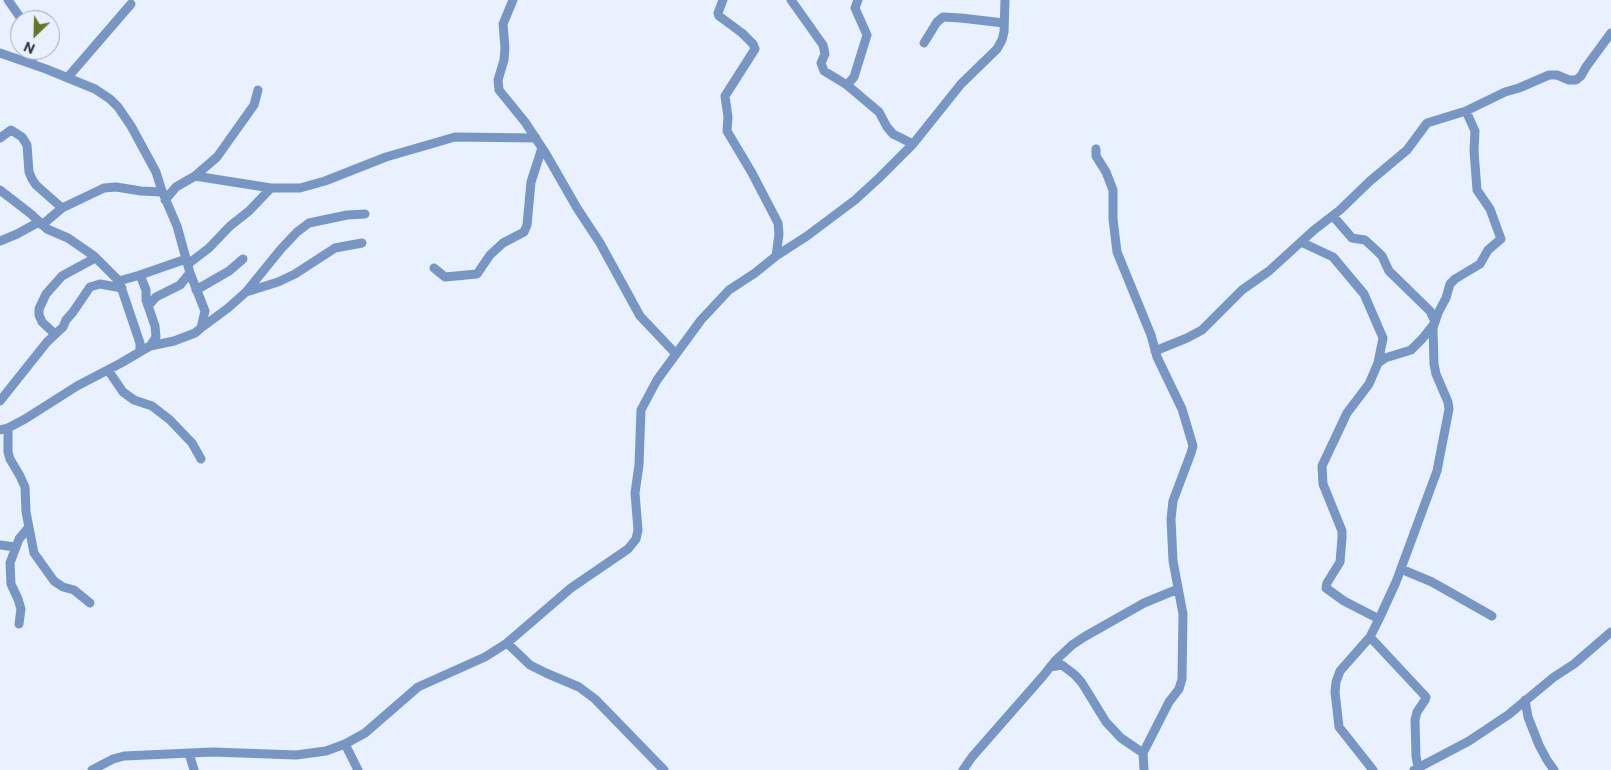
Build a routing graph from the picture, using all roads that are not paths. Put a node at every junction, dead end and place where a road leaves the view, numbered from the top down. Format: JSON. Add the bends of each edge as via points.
{"nodes":[{"id":1,"x":513,"y":0,"type":"edge"},
{"id":2,"x":723,"y":0,"type":"edge"},
{"id":3,"x":791,"y":0,"type":"edge"},
{"id":4,"x":858,"y":0,"type":"edge"},
{"id":5,"x":1005,"y":0,"type":"edge"},
{"id":6,"x":131,"y":4,"type":"dead end"},
{"id":7,"x":1004,"y":23,"type":"junction"},
{"id":8,"x":1611,"y":33,"type":"edge"},
{"id":9,"x":924,"y":43,"type":"dead end"},
{"id":10,"x":0,"y":53,"type":"edge"},
{"id":11,"x":32,"y":60,"type":"edge"},
{"id":12,"x":30,"y":63,"type":"junction"},
{"id":13,"x":68,"y":77,"type":"junction"},
{"id":14,"x":847,"y":85,"type":"junction"},
{"id":15,"x":258,"y":90,"type":"dead end"},
{"id":16,"x":1466,"y":111,"type":"junction"},
{"id":17,"x":0,"y":138,"type":"edge"},
{"id":18,"x":536,"y":138,"type":"junction"},
{"id":19,"x":913,"y":144,"type":"junction"},
{"id":20,"x":542,"y":148,"type":"junction"},
{"id":21,"x":1096,"y":149,"type":"dead end"},
{"id":22,"x":195,"y":176,"type":"junction"},
{"id":23,"x":271,"y":188,"type":"junction"},
{"id":24,"x":0,"y":190,"type":"edge"},
{"id":25,"x":163,"y":194,"type":"junction"},
{"id":26,"x":62,"y":208,"type":"junction"},
{"id":27,"x":364,"y":214,"type":"dead end"},
{"id":28,"x":1333,"y":216,"type":"junction"},
{"id":29,"x":41,"y":223,"type":"junction"},
{"id":30,"x":0,"y":241,"type":"edge"},
{"id":31,"x":1301,"y":242,"type":"junction"},
{"id":32,"x":362,"y":243,"type":"dead end"},
{"id":33,"x":776,"y":256,"type":"junction"},
{"id":34,"x":95,"y":258,"type":"junction"},
{"id":35,"x":243,"y":259,"type":"dead end"},
{"id":36,"x":188,"y":265,"type":"junction"},
{"id":37,"x":434,"y":268,"type":"dead end"},
{"id":38,"x":140,"y":275,"type":"junction"},
{"id":39,"x":120,"y":284,"type":"junction"},
{"id":40,"x":177,"y":287,"type":"junction"},
{"id":41,"x":196,"y":290,"type":"junction"},
{"id":42,"x":246,"y":292,"type":"junction"},
{"id":43,"x":148,"y":306,"type":"junction"},
{"id":44,"x":1435,"y":323,"type":"junction"},
{"id":45,"x":202,"y":328,"type":"junction"},
{"id":46,"x":54,"y":334,"type":"junction"},
{"id":47,"x":151,"y":345,"type":"junction"},
{"id":48,"x":140,"y":351,"type":"junction"},
{"id":49,"x":1156,"y":351,"type":"junction"},
{"id":50,"x":676,"y":354,"type":"junction"},
{"id":51,"x":1378,"y":363,"type":"junction"},
{"id":52,"x":108,"y":370,"type":"junction"},
{"id":53,"x":0,"y":401,"type":"edge"},
{"id":54,"x":4,"y":429,"type":"edge"},
{"id":55,"x":201,"y":459,"type":"dead end"},
{"id":56,"x":29,"y":527,"type":"junction"},
{"id":57,"x":1,"y":542,"type":"edge"},
{"id":58,"x":15,"y":547,"type":"junction"},
{"id":59,"x":1401,"y":569,"type":"junction"},
{"id":60,"x":0,"y":585,"type":"edge"},
{"id":61,"x":12,"y":585,"type":"junction"},
{"id":62,"x":1178,"y":590,"type":"junction"},
{"id":63,"x":90,"y":603,"type":"dead end"},
{"id":64,"x":1492,"y":616,"type":"dead end"},
{"id":65,"x":1379,"y":619,"type":"junction"},
{"id":66,"x":19,"y":624,"type":"dead end"},
{"id":67,"x":1611,"y":632,"type":"edge"},
{"id":68,"x":1370,"y":637,"type":"junction"},
{"id":69,"x":507,"y":643,"type":"junction"},
{"id":70,"x":1050,"y":666,"type":"junction"},
{"id":71,"x":1525,"y":700,"type":"junction"},
{"id":72,"x":345,"y":744,"type":"junction"},
{"id":73,"x":190,"y":753,"type":"junction"},
{"id":74,"x":1143,"y":753,"type":"junction"},
{"id":75,"x":1416,"y":769,"type":"edge"},
{"id":76,"x":92,"y":770,"type":"edge"},
{"id":77,"x":193,"y":770,"type":"edge"},
{"id":78,"x":358,"y":770,"type":"edge"},
{"id":79,"x":664,"y":770,"type":"edge"},
{"id":80,"x":963,"y":770,"type":"edge"},
{"id":81,"x":1144,"y":770,"type":"edge"},
{"id":82,"x":1373,"y":770,"type":"edge"},
{"id":83,"x":1554,"y":770,"type":"edge"}],
"edges":[{"from":1,"to":18,"type":"street","via":[[503,24],[504,54],[498,87]]},
{"from":2,"to":33,"type":"street","via":[[719,16],[754,44],[755,49],[725,96],[727,132],[778,223]]},
{"from":3,"to":14,"type":"street","via":[[823,45],[821,63],[824,70]]},
{"from":4,"to":14,"type":"street","via":[[855,7],[867,35],[854,77]]},
{"from":5,"to":7,"type":"street"},
{"from":6,"to":13,"type":"street"},
{"from":7,"to":9,"type":"street","via":[[943,17]]},
{"from":7,"to":19,"type":"street","via":[[997,49],[961,84]]},
{"from":8,"to":16,"type":"street","via":[[1578,79],[1549,75]]},
{"from":10,"to":12,"type":"street"},
{"from":11,"to":12,"type":"street"},
{"from":12,"to":13,"type":"street"},
{"from":13,"to":25,"type":"street","via":[[103,93],[118,107],[149,158]]},
{"from":14,"to":19,"type":"street","via":[[879,112],[889,131]]},
{"from":15,"to":22,"type":"street","via":[[254,105],[236,132],[214,161]]},
{"from":16,"to":28,"type":"street","via":[[1427,123],[1407,150]]},
{"from":16,"to":44,"type":"street","via":[[1476,131],[1477,190],[1490,209],[1501,239],[1488,250],[1480,264],[1450,284]]},
{"from":17,"to":26,"type":"street","via":[[11,130],[22,137],[27,145],[32,179]]},
{"from":18,"to":20,"type":"street"},
{"from":18,"to":23,"type":"street","via":[[456,136],[386,156],[307,187]]},
{"from":19,"to":33,"type":"street","via":[[855,200]]},
{"from":20,"to":37,"type":"street","via":[[531,182],[527,227],[522,233],[503,243],[477,274],[445,277]]},
{"from":20,"to":50,"type":"street","via":[[640,316]]},
{"from":21,"to":49,"type":"street","via":[[1096,156],[1112,190],[1117,252]]},
{"from":22,"to":23,"type":"street"},
{"from":22,"to":25,"type":"street"},
{"from":23,"to":36,"type":"street","via":[[250,211]]},
{"from":24,"to":29,"type":"street"},
{"from":25,"to":26,"type":"street","via":[[110,187]]},
{"from":25,"to":36,"type":"street"},
{"from":26,"to":29,"type":"street"},
{"from":27,"to":42,"type":"street","via":[[347,214],[309,223],[281,249]]},
{"from":28,"to":31,"type":"street"},
{"from":28,"to":44,"type":"street","via":[[1352,238],[1365,240],[1377,250],[1389,271],[1430,311]]},
{"from":29,"to":30,"type":"street"},
{"from":29,"to":34,"type":"street"},
{"from":31,"to":49,"type":"street","via":[[1242,290],[1202,330]]},
{"from":31,"to":51,"type":"street","via":[[1332,257],[1364,294],[1383,338]]},
{"from":32,"to":42,"type":"street","via":[[335,248],[296,274]]},
{"from":33,"to":50,"type":"street","via":[[729,290]]},
{"from":34,"to":39,"type":"street"},
{"from":34,"to":46,"type":"street","via":[[62,276],[46,294],[39,315]]},
{"from":35,"to":41,"type":"street"},
{"from":36,"to":38,"type":"street"},
{"from":36,"to":40,"type":"street","via":[[184,281]]},
{"from":36,"to":41,"type":"street"},
{"from":38,"to":39,"type":"street"},
{"from":38,"to":43,"type":"street"},
{"from":39,"to":46,"type":"street","via":[[90,287],[63,327]]},
{"from":39,"to":48,"type":"street"},
{"from":40,"to":41,"type":"street"},
{"from":40,"to":43,"type":"street","via":[[156,297]]},
{"from":41,"to":45,"type":"street","via":[[205,311]]},
{"from":42,"to":45,"type":"street"},
{"from":43,"to":47,"type":"street","via":[[156,326],[156,336]]},
{"from":44,"to":51,"type":"street","via":[[1410,350]]},
{"from":44,"to":59,"type":"street","via":[[1435,370],[1449,409],[1437,471]]},
{"from":45,"to":47,"type":"street","via":[[179,340]]},
{"from":46,"to":53,"type":"street"},
{"from":47,"to":48,"type":"street"},
{"from":48,"to":52,"type":"street"},
{"from":49,"to":62,"type":"street","via":[[1182,408],[1193,446],[1172,506],[1172,555]]},
{"from":50,"to":69,"type":"street","via":[[641,410],[635,492],[636,539],[628,549],[571,588]]},
{"from":51,"to":65,"type":"street","via":[[1369,384],[1343,421],[1323,461],[1321,472],[1342,532],[1340,562],[1326,588]]},
{"from":52,"to":54,"type":"street"},
{"from":52,"to":55,"type":"street","via":[[123,392],[152,406],[170,420],[189,439]]},
{"from":54,"to":56,"type":"street","via":[[12,463],[24,482]]},
{"from":56,"to":58,"type":"street"},
{"from":56,"to":63,"type":"street","via":[[34,553],[47,574],[57,584],[74,590]]},
{"from":57,"to":58,"type":"street"},
{"from":58,"to":61,"type":"street","via":[[10,563]]},
{"from":59,"to":64,"type":"street","via":[[1432,582]]},
{"from":59,"to":65,"type":"street"},
{"from":60,"to":61,"type":"street"},
{"from":61,"to":66,"type":"street","via":[[20,604]]},
{"from":62,"to":70,"type":"street","via":[[1144,603],[1084,637]]},
{"from":62,"to":74,"type":"street","via":[[1184,624],[1182,682]]},
{"from":65,"to":68,"type":"street"},
{"from":67,"to":71,"type":"street"},
{"from":68,"to":75,"type":"street","via":[[1426,697],[1415,720]]},
{"from":68,"to":82,"type":"street","via":[[1340,671],[1336,692],[1339,727]]},
{"from":69,"to":72,"type":"street","via":[[418,687],[365,733]]},
{"from":69,"to":79,"type":"street","via":[[530,665],[579,687],[595,699]]},
{"from":70,"to":74,"type":"street","via":[[1062,665],[1075,675],[1106,722],[1121,738]]},
{"from":70,"to":80,"type":"street"},
{"from":71,"to":75,"type":"street","via":[[1483,732]]},
{"from":71,"to":83,"type":"street","via":[[1539,745]]},
{"from":72,"to":73,"type":"street","via":[[326,751],[296,755]]},
{"from":72,"to":78,"type":"street"},
{"from":73,"to":76,"type":"street","via":[[124,756]]},
{"from":73,"to":77,"type":"street"},
{"from":74,"to":81,"type":"street"}]}
